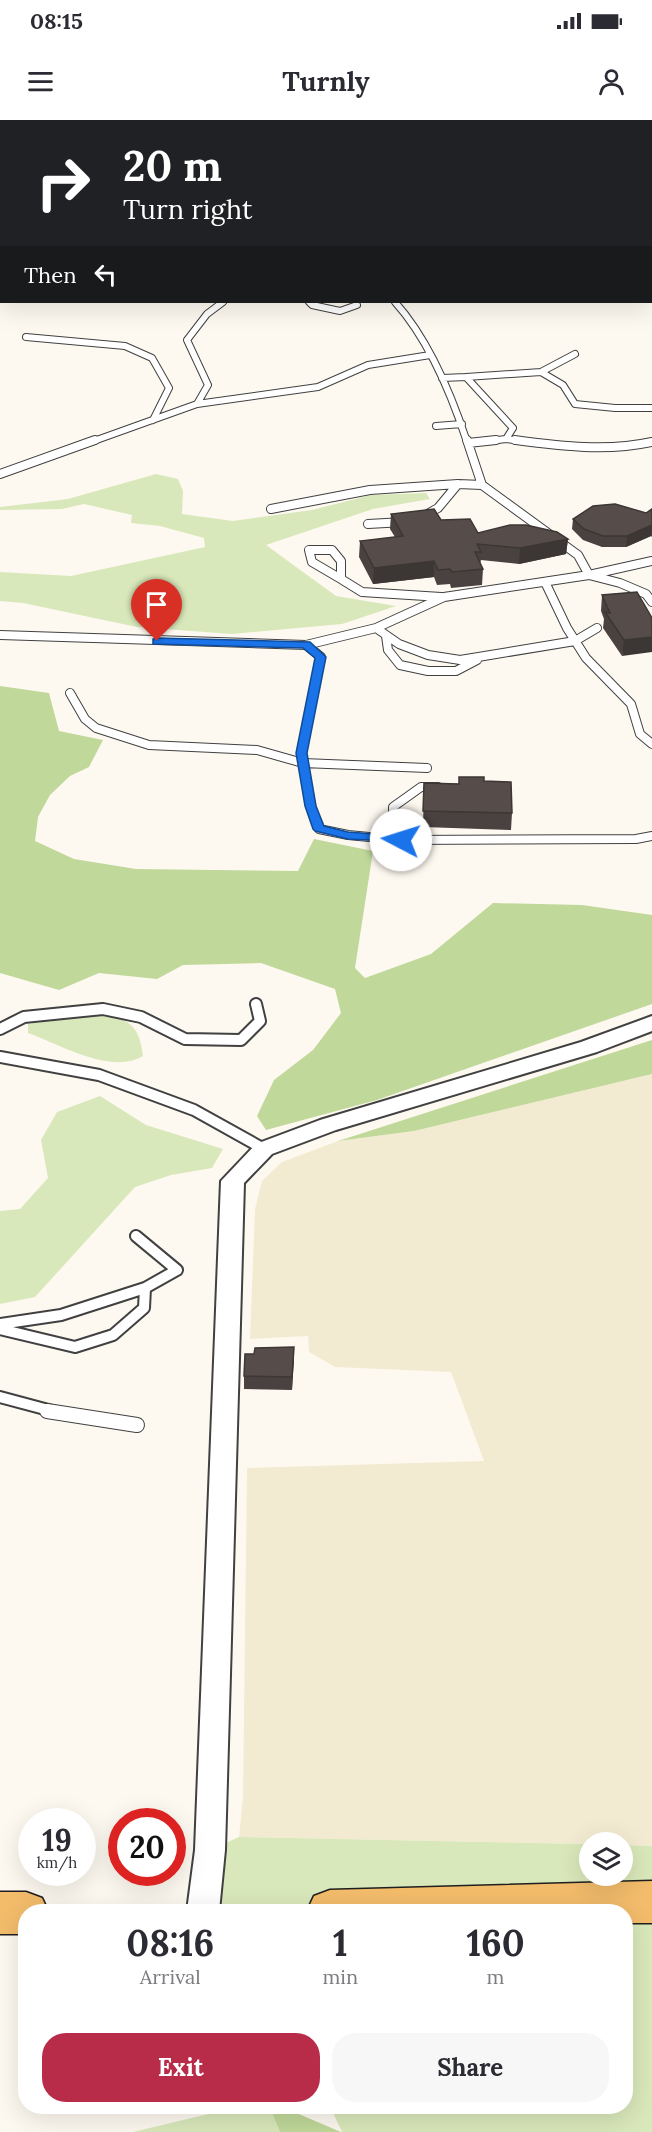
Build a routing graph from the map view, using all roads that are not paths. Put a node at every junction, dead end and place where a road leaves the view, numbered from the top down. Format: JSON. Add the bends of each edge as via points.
{"nodes":[{"id":1,"x":222,"y":303,"type":"edge"},
{"id":2,"x":310,"y":303,"type":"edge"},
{"id":3,"x":396,"y":303,"type":"edge"},
{"id":4,"x":357,"y":305,"type":"dead end"},
{"id":5,"x":26,"y":337,"type":"dead end"},
{"id":6,"x":575,"y":354,"type":"dead end"},
{"id":7,"x":429,"y":355,"type":"junction"},
{"id":8,"x":541,"y":372,"type":"junction"},
{"id":9,"x":466,"y":377,"type":"junction"},
{"id":10,"x":442,"y":378,"type":"junction"},
{"id":11,"x":197,"y":404,"type":"junction"},
{"id":12,"x":652,"y":408,"type":"edge"},
{"id":13,"x":153,"y":420,"type":"junction"},
{"id":14,"x":462,"y":424,"type":"junction"},
{"id":15,"x":436,"y":426,"type":"dead end"},
{"id":16,"x":506,"y":439,"type":"junction"},
{"id":17,"x":652,"y":442,"type":"edge"},
{"id":18,"x":468,"y":443,"type":"junction"},
{"id":19,"x":0,"y":474,"type":"edge"},
{"id":20,"x":458,"y":484,"type":"junction"},
{"id":21,"x":482,"y":485,"type":"junction"},
{"id":22,"x":271,"y":509,"type":"dead end"},
{"id":23,"x":368,"y":524,"type":"dead end"},
{"id":24,"x":652,"y":561,"type":"edge"},
{"id":25,"x":589,"y":575,"type":"junction"},
{"id":26,"x":341,"y":580,"type":"junction"},
{"id":27,"x":544,"y":582,"type":"junction"},
{"id":28,"x":631,"y":588,"type":"junction"},
{"id":29,"x":652,"y":590,"type":"edge"},
{"id":30,"x":444,"y":597,"type":"junction"},
{"id":31,"x":652,"y":602,"type":"edge"},
{"id":32,"x":376,"y":628,"type":"junction"},
{"id":33,"x":597,"y":628,"type":"dead end"},
{"id":34,"x":0,"y":635,"type":"edge"},
{"id":35,"x":386,"y":636,"type":"junction"},
{"id":36,"x":575,"y":641,"type":"junction"},
{"id":37,"x":306,"y":645,"type":"junction"},
{"id":38,"x":488,"y":654,"type":"junction"},
{"id":39,"x":69,"y":693,"type":"dead end"},
{"id":40,"x":652,"y":744,"type":"edge"},
{"id":41,"x":303,"y":763,"type":"junction"},
{"id":42,"x":427,"y":768,"type":"dead end"},
{"id":43,"x":450,"y":787,"type":"edge"},
{"id":44,"x":652,"y":836,"type":"edge"},
{"id":45,"x":393,"y":839,"type":"junction"},
{"id":46,"x":256,"y":1004,"type":"dead end"},
{"id":47,"x":652,"y":1023,"type":"edge"},
{"id":48,"x":0,"y":1029,"type":"edge"},
{"id":49,"x":0,"y":1057,"type":"edge"},
{"id":50,"x":264,"y":1149,"type":"junction"},
{"id":51,"x":136,"y":1236,"type":"dead end"},
{"id":52,"x":145,"y":1288,"type":"junction"},
{"id":53,"x":0,"y":1326,"type":"edge"},
{"id":54,"x":0,"y":1397,"type":"edge"},
{"id":55,"x":137,"y":1425,"type":"dead end"},
{"id":56,"x":652,"y":1902,"type":"edge"},
{"id":57,"x":204,"y":1904,"type":"edge"},
{"id":58,"x":580,"y":1904,"type":"edge"},
{"id":59,"x":0,"y":1912,"type":"edge"},
{"id":60,"x":18,"y":1913,"type":"edge"}],
"edges":[{"from":1,"to":11,"type":"lane","via":[[207,314],[187,340],[208,385]]},
{"from":2,"to":4,"type":"lane","via":[[340,311]]},
{"from":3,"to":7,"type":"lane","via":[[412,321]]},
{"from":5,"to":13,"type":"lane","via":[[125,346],[152,358],[169,388]]},
{"from":6,"to":8,"type":"lane"},
{"from":7,"to":10,"type":"lane"},
{"from":7,"to":11,"type":"lane","via":[[368,365],[318,387]]},
{"from":8,"to":9,"type":"lane"},
{"from":8,"to":12,"type":"lane","via":[[563,385],[575,404]]},
{"from":9,"to":10,"type":"lane"},
{"from":9,"to":16,"type":"lane","via":[[513,428]]},
{"from":10,"to":14,"type":"lane"},
{"from":11,"to":13,"type":"lane"},
{"from":13,"to":19,"type":"lane"},
{"from":14,"to":15,"type":"lane"},
{"from":14,"to":18,"type":"lane"},
{"from":16,"to":17,"type":"lane","via":[[579,448],[625,448]]},
{"from":16,"to":18,"type":"lane"},
{"from":18,"to":21,"type":"lane"},
{"from":20,"to":21,"type":"lane"},
{"from":20,"to":22,"type":"lane","via":[[370,489]]},
{"from":20,"to":23,"type":"lane","via":[[438,508],[416,521]]},
{"from":21,"to":25,"type":"lane","via":[[578,555]]},
{"from":24,"to":25,"type":"lane"},
{"from":25,"to":27,"type":"lane"},
{"from":25,"to":28,"type":"lane"},
{"from":26,"to":26,"type":"lane","via":[[312,562],[309,550],[332,550],[341,561]]},
{"from":26,"to":30,"type":"lane","via":[[362,592]]},
{"from":27,"to":30,"type":"lane"},
{"from":27,"to":36,"type":"lane"},
{"from":28,"to":29,"type":"lane"},
{"from":28,"to":31,"type":"lane","via":[[646,594]]},
{"from":30,"to":32,"type":"lane"},
{"from":32,"to":35,"type":"lane"},
{"from":32,"to":37,"type":"lane"},
{"from":33,"to":36,"type":"lane"},
{"from":34,"to":37,"type":"lane"},
{"from":35,"to":38,"type":"lane","via":[[428,656],[460,660]]},
{"from":35,"to":38,"type":"lane","via":[[388,650],[400,665],[428,671],[456,671]]},
{"from":36,"to":38,"type":"lane"},
{"from":36,"to":40,"type":"lane","via":[[586,658],[632,704],[640,734]]},
{"from":37,"to":41,"type":"lane","via":[[321,657],[301,753]]},
{"from":39,"to":41,"type":"lane","via":[[85,719],[96,728],[149,745],[257,750]]},
{"from":41,"to":42,"type":"lane"},
{"from":41,"to":45,"type":"lane","via":[[310,806],[319,829]]},
{"from":43,"to":45,"type":"lane","via":[[421,787],[393,807]]},
{"from":44,"to":45,"type":"lane","via":[[636,840]]},
{"from":46,"to":48,"type":"lane","via":[[260,1021],[241,1040],[185,1039],[141,1017],[103,1009],[24,1017]]},
{"from":47,"to":50,"type":"street","via":[[589,1047],[328,1125]]},
{"from":49,"to":50,"type":"lane","via":[[99,1075],[194,1110]]},
{"from":50,"to":57,"type":"street","via":[[233,1181],[210,1850]]},
{"from":51,"to":52,"type":"lane","via":[[177,1270]]},
{"from":52,"to":53,"type":"lane","via":[[61,1315]]},
{"from":52,"to":53,"type":"lane","via":[[144,1308],[113,1335],[75,1347]]},
{"from":54,"to":55,"type":"lane","via":[[49,1411]]},
{"from":56,"to":58,"type":"main road"},
{"from":59,"to":60,"type":"main road"}]}
